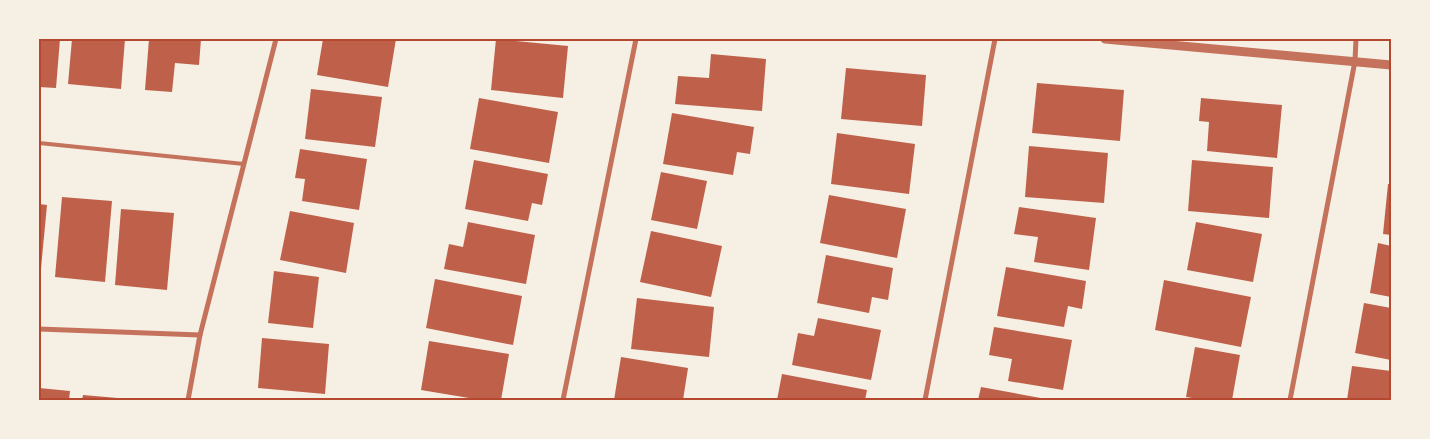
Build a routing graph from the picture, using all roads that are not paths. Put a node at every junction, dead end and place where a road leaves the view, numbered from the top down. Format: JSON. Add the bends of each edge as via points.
{"nodes":[{"id":1,"x":276,"y":39,"type":"edge"},
{"id":2,"x":636,"y":39,"type":"edge"},
{"id":3,"x":995,"y":39,"type":"edge"},
{"id":4,"x":1105,"y":39,"type":"edge"},
{"id":5,"x":1356,"y":39,"type":"edge"},
{"id":6,"x":1355,"y":61,"type":"junction"},
{"id":7,"x":1391,"y":66,"type":"edge"},
{"id":8,"x":39,"y":143,"type":"edge"},
{"id":9,"x":244,"y":164,"type":"junction"},
{"id":10,"x":39,"y":329,"type":"edge"},
{"id":11,"x":200,"y":335,"type":"junction"},
{"id":12,"x":188,"y":400,"type":"edge"},
{"id":13,"x":564,"y":400,"type":"edge"},
{"id":14,"x":925,"y":400,"type":"edge"},
{"id":15,"x":1290,"y":400,"type":"edge"}],
"edges":[{"from":1,"to":9,"type":"street"},
{"from":2,"to":13,"type":"street"},
{"from":3,"to":14,"type":"street"},
{"from":4,"to":6,"type":"street"},
{"from":5,"to":6,"type":"street"},
{"from":6,"to":7,"type":"street"},
{"from":6,"to":15,"type":"street"},
{"from":8,"to":9,"type":"lane"},
{"from":9,"to":11,"type":"street"},
{"from":10,"to":11,"type":"street"},
{"from":11,"to":12,"type":"street"}]}
